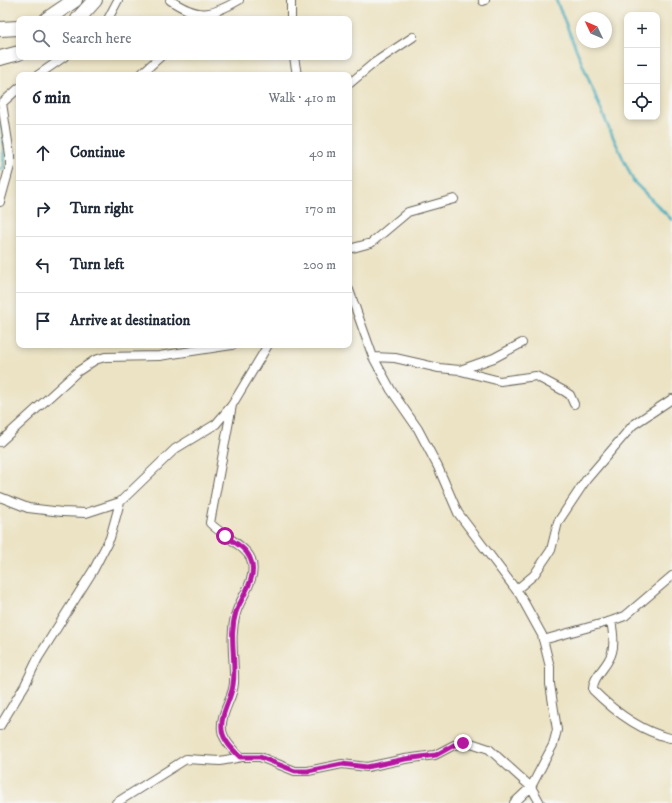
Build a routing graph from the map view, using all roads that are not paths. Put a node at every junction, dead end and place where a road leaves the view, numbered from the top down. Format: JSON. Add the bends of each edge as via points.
{"nodes":[{"id":1,"x":75,"y":0,"type":"edge"},
{"id":2,"x":95,"y":0,"type":"edge"},
{"id":3,"x":118,"y":0,"type":"edge"},
{"id":4,"x":170,"y":0,"type":"edge"},
{"id":5,"x":239,"y":0,"type":"edge"},
{"id":6,"x":291,"y":0,"type":"edge"},
{"id":7,"x":52,"y":16,"type":"edge"},
{"id":8,"x":81,"y":16,"type":"edge"},
{"id":9,"x":110,"y":16,"type":"edge"},
{"id":10,"x":194,"y":16,"type":"edge"},
{"id":11,"x":291,"y":16,"type":"edge"},
{"id":12,"x":16,"y":28,"type":"edge"},
{"id":13,"x":0,"y":29,"type":"edge"},
{"id":14,"x":413,"y":37,"type":"dead end"},
{"id":15,"x":16,"y":54,"type":"edge"},
{"id":16,"x":0,"y":58,"type":"edge"},
{"id":17,"x":60,"y":60,"type":"edge"},
{"id":18,"x":157,"y":60,"type":"edge"},
{"id":19,"x":294,"y":60,"type":"edge"},
{"id":20,"x":42,"y":72,"type":"edge"},
{"id":21,"x":143,"y":72,"type":"edge"},
{"id":22,"x":296,"y":72,"type":"edge"},
{"id":23,"x":352,"y":81,"type":"edge"},
{"id":24,"x":16,"y":91,"type":"edge"},
{"id":25,"x":454,"y":199,"type":"dead end"},
{"id":26,"x":0,"y":202,"type":"edge"},
{"id":27,"x":352,"y":247,"type":"edge"},
{"id":28,"x":352,"y":298,"type":"edge"},
{"id":29,"x":522,"y":343,"type":"dead end"},
{"id":30,"x":212,"y":348,"type":"edge"},
{"id":31,"x":266,"y":348,"type":"edge"},
{"id":32,"x":373,"y":357,"type":"junction"},
{"id":33,"x":460,"y":370,"type":"junction"},
{"id":34,"x":672,"y":399,"type":"edge"},
{"id":35,"x":574,"y":404,"type":"dead end"},
{"id":36,"x":232,"y":405,"type":"junction"},
{"id":37,"x":0,"y":442,"type":"edge"},
{"id":38,"x":0,"y":497,"type":"edge"},
{"id":39,"x":120,"y":502,"type":"junction"},
{"id":40,"x":672,"y":576,"type":"edge"},
{"id":41,"x":516,"y":590,"type":"junction"},
{"id":42,"x":611,"y":621,"type":"junction"},
{"id":43,"x":543,"y":640,"type":"junction"},
{"id":44,"x":0,"y":726,"type":"edge"},
{"id":45,"x":670,"y":738,"type":"dead end"},
{"id":46,"x":240,"y":757,"type":"junction"},
{"id":47,"x":531,"y":787,"type":"junction"},
{"id":48,"x":116,"y":803,"type":"edge"},
{"id":49,"x":514,"y":803,"type":"edge"},
{"id":50,"x":540,"y":803,"type":"edge"}],
"edges":[{"from":1,"to":7,"type":"highway"},
{"from":2,"to":8,"type":"highway"},
{"from":3,"to":9,"type":"street"},
{"from":4,"to":10,"type":"street"},
{"from":5,"to":10,"type":"street","via":[[226,8]]},
{"from":6,"to":11,"type":"street"},
{"from":12,"to":13,"type":"highway"},
{"from":14,"to":23,"type":"street"},
{"from":15,"to":16,"type":"highway"},
{"from":17,"to":20,"type":"street"},
{"from":18,"to":21,"type":"street"},
{"from":19,"to":22,"type":"street"},
{"from":24,"to":26,"type":"street","via":[[2,103],[10,166]]},
{"from":25,"to":27,"type":"street","via":[[408,212],[371,244]]},
{"from":28,"to":32,"type":"street"},
{"from":29,"to":33,"type":"street","via":[[494,358]]},
{"from":30,"to":37,"type":"street","via":[[158,356],[105,357],[95,360],[77,372]]},
{"from":31,"to":36,"type":"street"},
{"from":32,"to":33,"type":"street","via":[[394,358]]},
{"from":32,"to":41,"type":"street","via":[[391,390],[418,429],[458,513]]},
{"from":33,"to":35,"type":"street","via":[[500,380],[536,376],[564,390]]},
{"from":34,"to":41,"type":"street","via":[[633,425],[582,486],[558,522],[551,550],[534,575]]},
{"from":36,"to":39,"type":"street","via":[[216,424],[175,449]]},
{"from":36,"to":46,"type":"street","via":[[210,522],[245,550],[251,558],[251,580],[236,613],[232,632],[234,683],[222,721],[225,738]]},
{"from":38,"to":39,"type":"street","via":[[28,508],[86,513]]},
{"from":39,"to":44,"type":"street","via":[[110,538],[94,569]]},
{"from":40,"to":42,"type":"street","via":[[625,616]]},
{"from":41,"to":43,"type":"street"},
{"from":42,"to":43,"type":"street"},
{"from":42,"to":45,"type":"street","via":[[614,633],[612,652],[592,684],[593,690],[620,715],[647,730]]},
{"from":43,"to":47,"type":"street","via":[[550,667],[557,730],[553,745]]},
{"from":46,"to":47,"type":"street","via":[[260,757],[295,771],[308,771],[342,764],[367,767],[436,755],[454,745],[471,743],[489,749]]},
{"from":46,"to":48,"type":"street","via":[[220,760],[186,759]]},
{"from":47,"to":49,"type":"street"},
{"from":47,"to":50,"type":"street"}]}
